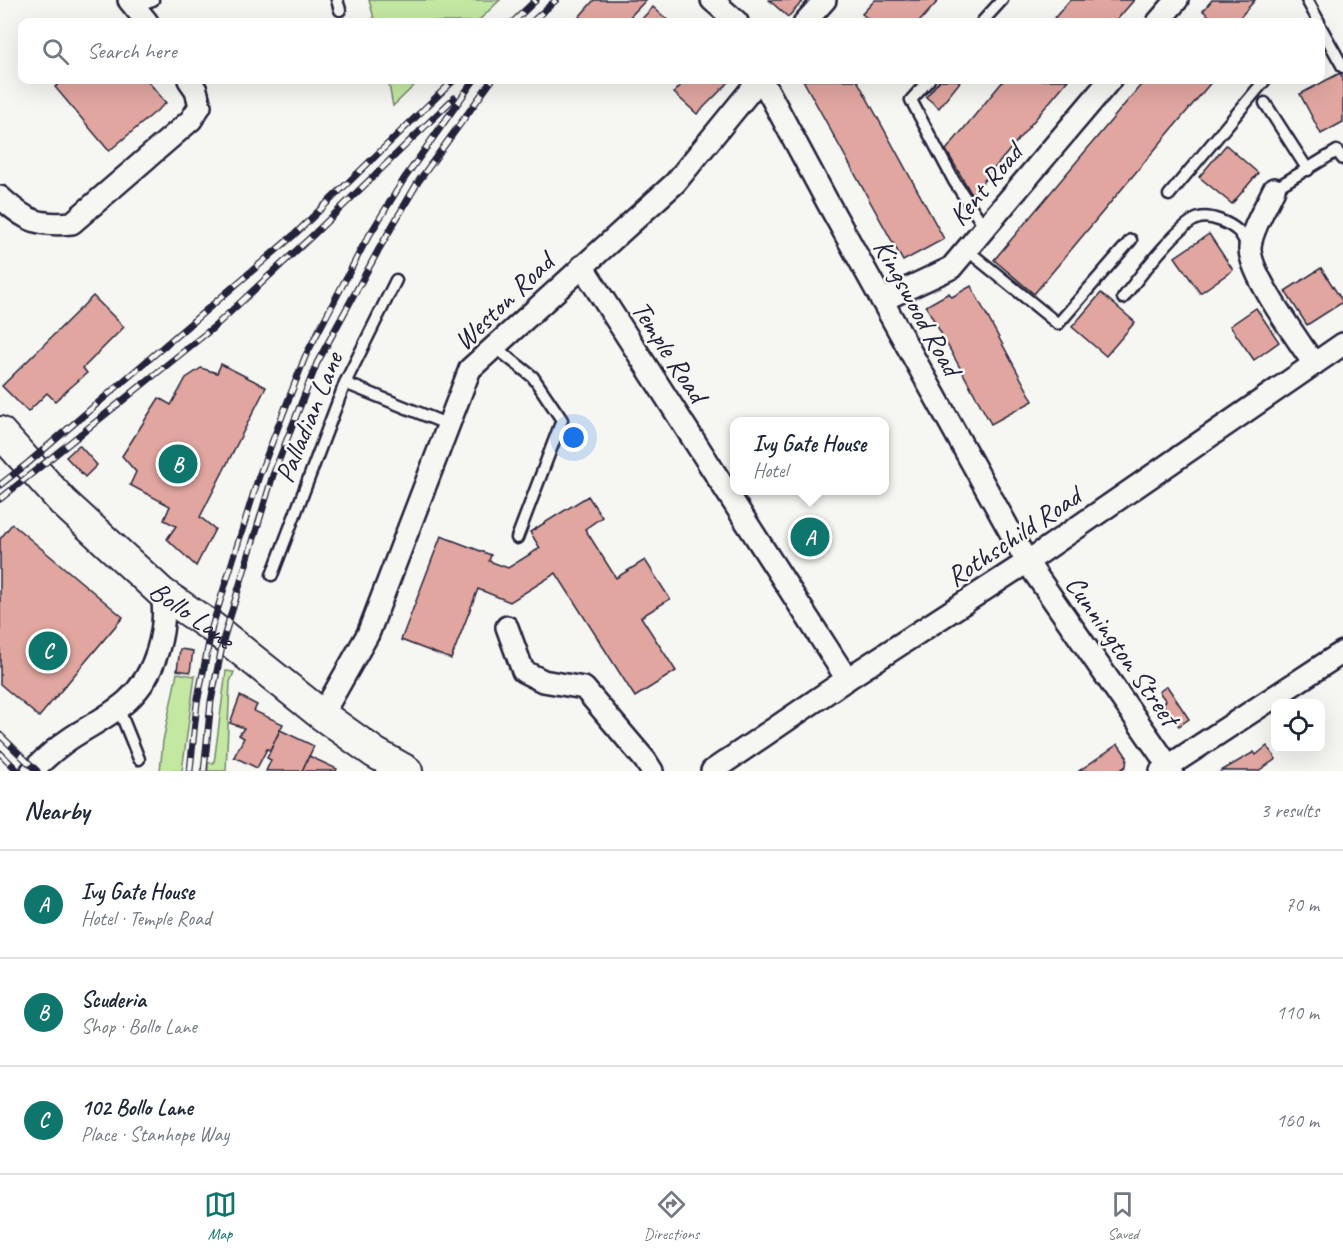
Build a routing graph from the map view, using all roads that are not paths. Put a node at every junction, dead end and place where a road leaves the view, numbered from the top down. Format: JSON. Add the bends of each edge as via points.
{"nodes":[{"id":1,"x":712,"y":0,"type":"edge"},
{"id":2,"x":825,"y":0,"type":"edge"},
{"id":3,"x":1002,"y":0,"type":"edge"},
{"id":4,"x":1177,"y":0,"type":"edge"},
{"id":5,"x":1307,"y":0,"type":"edge"},
{"id":6,"x":732,"y":18,"type":"edge"},
{"id":7,"x":809,"y":18,"type":"edge"},
{"id":8,"x":986,"y":18,"type":"edge"},
{"id":9,"x":1161,"y":18,"type":"edge"},
{"id":10,"x":1315,"y":18,"type":"edge"},
{"id":11,"x":1325,"y":36,"type":"edge"},
{"id":12,"x":1343,"y":67,"type":"edge"},
{"id":13,"x":192,"y":84,"type":"edge"},
{"id":14,"x":756,"y":84,"type":"edge"},
{"id":15,"x":763,"y":84,"type":"edge"},
{"id":16,"x":925,"y":84,"type":"edge"},
{"id":17,"x":1107,"y":84,"type":"edge"},
{"id":18,"x":1261,"y":84,"type":"edge"},
{"id":19,"x":1264,"y":103,"type":"dead end"},
{"id":20,"x":1343,"y":159,"type":"edge"},
{"id":21,"x":1308,"y":170,"type":"junction"},
{"id":22,"x":1274,"y":189,"type":"joint"},
{"id":23,"x":1169,"y":195,"type":"dead end"},
{"id":24,"x":0,"y":197,"type":"edge"},
{"id":25,"x":985,"y":228,"type":"junction"},
{"id":26,"x":1131,"y":240,"type":"dead end"},
{"id":27,"x":1250,"y":249,"type":"junction"},
{"id":28,"x":967,"y":250,"type":"junction"},
{"id":29,"x":582,"y":266,"type":"junction"},
{"id":30,"x":396,"y":280,"type":"dead end"},
{"id":31,"x":1123,"y":298,"type":"dead end"},
{"id":32,"x":883,"y":300,"type":"junction"},
{"id":33,"x":1343,"y":344,"type":"edge"},
{"id":34,"x":495,"y":347,"type":"junction"},
{"id":35,"x":1314,"y":364,"type":"junction"},
{"id":36,"x":345,"y":383,"type":"junction"},
{"id":37,"x":449,"y":425,"type":"junction"},
{"id":38,"x":0,"y":432,"type":"edge"},
{"id":39,"x":518,"y":538,"type":"dead end"},
{"id":40,"x":1027,"y":562,"type":"junction"},
{"id":41,"x":272,"y":575,"type":"dead end"},
{"id":42,"x":162,"y":593,"type":"junction"},
{"id":43,"x":507,"y":627,"type":"dead end"},
{"id":44,"x":1343,"y":652,"type":"edge"},
{"id":45,"x":847,"y":679,"type":"junction"},
{"id":46,"x":118,"y":707,"type":"junction"},
{"id":47,"x":322,"y":715,"type":"junction"},
{"id":48,"x":139,"y":759,"type":"dead end"},
{"id":49,"x":370,"y":762,"type":"edge"},
{"id":50,"x":1167,"y":769,"type":"edge"},
{"id":51,"x":32,"y":771,"type":"edge"},
{"id":52,"x":407,"y":771,"type":"edge"},
{"id":53,"x":652,"y":771,"type":"edge"},
{"id":54,"x":712,"y":771,"type":"edge"}],
"edges":[{"from":1,"to":6,"type":"street"},
{"from":2,"to":7,"type":"street"},
{"from":3,"to":8,"type":"lane"},
{"from":4,"to":9,"type":"street"},
{"from":5,"to":10,"type":"lane"},
{"from":11,"to":12,"type":"lane"},
{"from":13,"to":24,"type":"street","via":[[200,106],[191,120],[72,223],[49,225],[32,221]]},
{"from":14,"to":29,"type":"street","name":"Weston Road","via":[[675,183]]},
{"from":15,"to":32,"type":"street","name":"Kingswood Road"},
{"from":16,"to":25,"type":"lane","via":[[911,100],[954,181]]},
{"from":17,"to":25,"type":"street","name":"Kent Road"},
{"from":18,"to":23,"type":"lane"},
{"from":19,"to":21,"type":"lane"},
{"from":20,"to":21,"type":"lane","via":[[1337,151]]},
{"from":21,"to":22,"type":"lane"},
{"from":22,"to":27,"type":"street","via":[[1253,232]]},
{"from":25,"to":28,"type":"street","name":"Kent Road"},
{"from":26,"to":28,"type":"lane","via":[[1058,324]]},
{"from":27,"to":31,"type":"lane","via":[[1229,225],[1214,219],[1188,222]]},
{"from":27,"to":35,"type":"street","via":[[1261,281]]},
{"from":28,"to":32,"type":"street","name":"Kent Road","via":[[951,268]]},
{"from":29,"to":34,"type":"street","name":"Weston Road"},
{"from":29,"to":45,"type":"street","name":"Temple Road"},
{"from":30,"to":36,"type":"lane","name":"Palladian Lane"},
{"from":32,"to":40,"type":"street","name":"Kingswood Road"},
{"from":33,"to":35,"type":"street","name":"Rothschild Road"},
{"from":34,"to":37,"type":"street","name":"Weston Road","via":[[470,369]]},
{"from":34,"to":39,"type":"lane","via":[[533,377],[562,420]]},
{"from":35,"to":40,"type":"street","name":"Rothschild Road"},
{"from":36,"to":37,"type":"lane"},
{"from":36,"to":41,"type":"lane","name":"Palladian Lane"},
{"from":37,"to":47,"type":"street","name":"Weston Road","via":[[368,634]]},
{"from":38,"to":42,"type":"street","name":"Bollo Lane","via":[[63,502]]},
{"from":40,"to":45,"type":"street","name":"Rothschild Road"},
{"from":40,"to":50,"type":"street","name":"Cunnington Street"},
{"from":42,"to":46,"type":"street","via":[[163,626],[158,649],[146,678]]},
{"from":42,"to":47,"type":"street","name":"Bollo Lane"},
{"from":43,"to":53,"type":"street","via":[[523,671],[543,681],[584,688]]},
{"from":44,"to":50,"type":"street"},
{"from":45,"to":54,"type":"street","name":"Rothschild Road"},
{"from":46,"to":48,"type":"lane"},
{"from":46,"to":51,"type":"street"},
{"from":47,"to":49,"type":"street","name":"Bollo Lane"},
{"from":49,"to":52,"type":"street","name":"Bollo Lane"}]}
